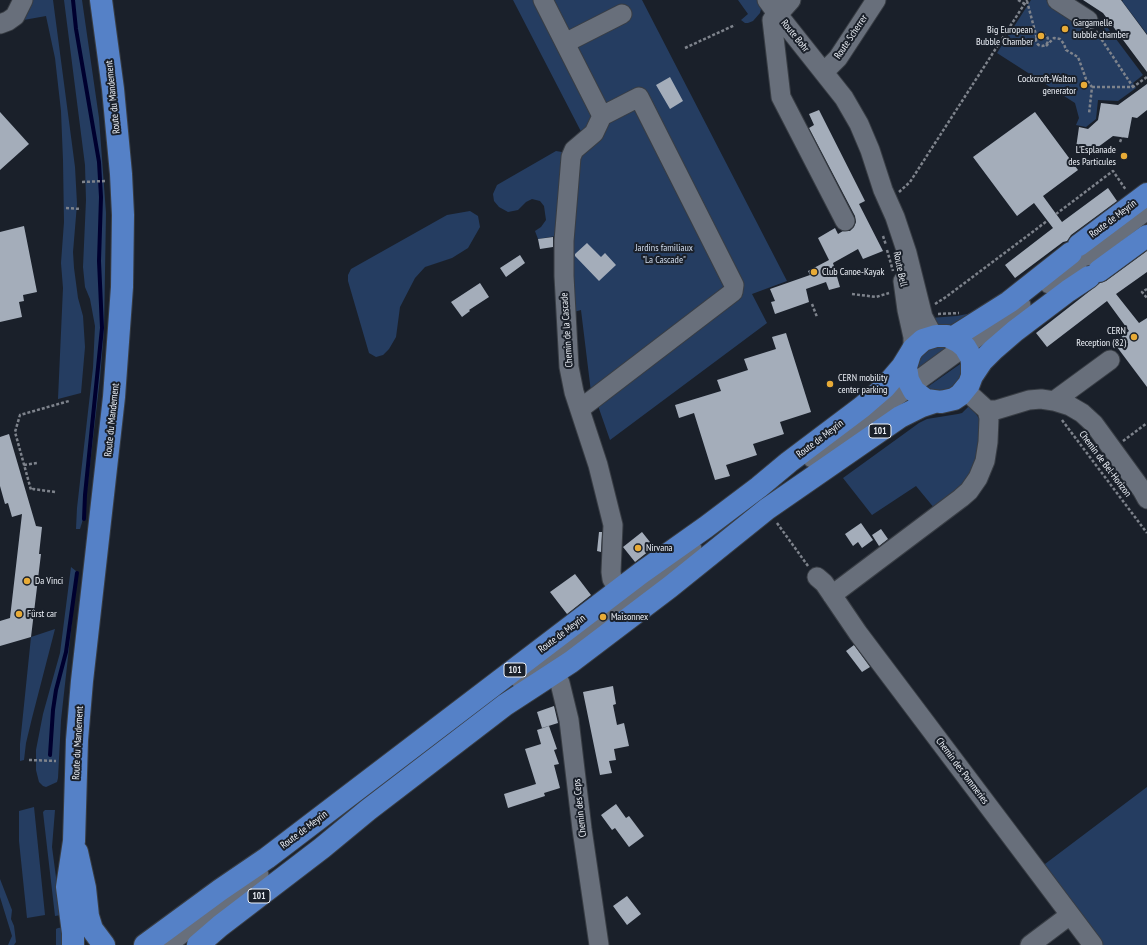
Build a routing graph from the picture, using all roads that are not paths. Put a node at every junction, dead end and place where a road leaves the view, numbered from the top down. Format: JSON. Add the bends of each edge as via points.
{"nodes":[{"id":1,"x":23,"y":0,"type":"edge"},
{"id":2,"x":101,"y":0,"type":"edge"},
{"id":3,"x":543,"y":0,"type":"edge"},
{"id":4,"x":767,"y":0,"type":"edge"},
{"id":5,"x":791,"y":0,"type":"edge"},
{"id":6,"x":876,"y":0,"type":"edge"},
{"id":7,"x":1057,"y":0,"type":"edge"},
{"id":8,"x":622,"y":14,"type":"dead end"},
{"id":9,"x":775,"y":18,"type":"junction"},
{"id":10,"x":1088,"y":20,"type":"road end"},
{"id":11,"x":0,"y":24,"type":"edge"},
{"id":12,"x":565,"y":43,"type":"junction"},
{"id":13,"x":824,"y":72,"type":"junction"},
{"id":14,"x":602,"y":116,"type":"junction"},
{"id":15,"x":889,"y":190,"type":"junction"},
{"id":16,"x":1137,"y":192,"type":"edge"},
{"id":17,"x":1147,"y":210,"type":"edge"},
{"id":18,"x":1147,"y":219,"type":"edge"},
{"id":19,"x":845,"y":221,"type":"dead end"},
{"id":20,"x":1147,"y":236,"type":"edge"},
{"id":21,"x":1084,"y":262,"type":"junction"},
{"id":22,"x":955,"y":343,"type":"junction"},
{"id":23,"x":911,"y":352,"type":"junction"},
{"id":24,"x":1110,"y":360,"type":"dead end"},
{"id":25,"x":968,"y":383,"type":"junction"},
{"id":26,"x":912,"y":388,"type":"junction"},
{"id":27,"x":1057,"y":401,"type":"junction"},
{"id":28,"x":934,"y":402,"type":"junction"},
{"id":29,"x":580,"y":409,"type":"junction"},
{"id":30,"x":987,"y":410,"type":"junction"},
{"id":31,"x":1147,"y":499,"type":"edge"},
{"id":32,"x":817,"y":577,"type":"road end"},
{"id":33,"x":619,"y":591,"type":"junction"},
{"id":34,"x":832,"y":595,"type":"junction"},
{"id":35,"x":554,"y":674,"type":"junction"},
{"id":36,"x":74,"y":841,"type":"junction"},
{"id":37,"x":1070,"y":915,"type":"junction"},
{"id":38,"x":73,"y":945,"type":"edge"},
{"id":39,"x":104,"y":945,"type":"edge"},
{"id":40,"x":145,"y":945,"type":"edge"},
{"id":41,"x":167,"y":945,"type":"edge"},
{"id":42,"x":177,"y":945,"type":"edge"},
{"id":43,"x":198,"y":945,"type":"edge"},
{"id":44,"x":599,"y":945,"type":"edge"},
{"id":45,"x":1030,"y":945,"type":"edge"},
{"id":46,"x":1093,"y":945,"type":"edge"}],
"edges":[{"from":1,"to":11,"type":"street","via":[[15,16]]},
{"from":2,"to":36,"type":"main road","name":"Route du Mandement","via":[[121,174],[122,287],[114,397],[82,681],[77,740]]},
{"from":3,"to":12,"type":"street"},
{"from":4,"to":9,"type":"street","name":"Route Bohr"},
{"from":5,"to":9,"type":"street"},
{"from":6,"to":13,"type":"street","name":"Route Scherrer","via":[[838,58]]},
{"from":7,"to":10,"type":"street"},
{"from":8,"to":12,"type":"street"},
{"from":9,"to":13,"type":"street","name":"Route Bohr"},
{"from":9,"to":19,"type":"street","via":[[780,92],[783,101]]},
{"from":12,"to":14,"type":"street"},
{"from":13,"to":15,"type":"street","name":"Route Bell","via":[[844,98],[859,124]]},
{"from":14,"to":29,"type":"street","name":"Chemin de la Cascade","via":[[594,133],[574,150],[571,157],[564,241],[569,367]]},
{"from":14,"to":29,"type":"street","via":[[639,97],[734,285],[733,292],[722,301]]},
{"from":15,"to":22,"type":"street","name":"Route Bell","via":[[923,317],[930,330]]},
{"from":15,"to":23,"type":"street","name":"Route Bell","via":[[887,219],[903,277],[913,337]]},
{"from":16,"to":21,"type":"main road","name":"Route de Meyrin","number":"101"},
{"from":17,"to":21,"type":"street"},
{"from":18,"to":21,"type":"street"},
{"from":20,"to":21,"type":"main road","name":"Route de Meyrin","number":"101"},
{"from":21,"to":22,"type":"main road","name":"Route de Meyrin","number":"101","via":[[1009,302]]},
{"from":21,"to":25,"type":"main road","name":"Route de Meyrin","number":"101","via":[[1068,291],[993,350],[982,361]]},
{"from":22,"to":23,"type":"main road","name":"Route de Meyrin","number":"101","via":[[923,340]]},
{"from":22,"to":25,"type":"main road","via":[[972,363]]},
{"from":22,"to":26,"type":"street"},
{"from":23,"to":26,"type":"main road","via":[[906,367]]},
{"from":23,"to":33,"type":"main road","name":"Route de Meyrin","number":"101","via":[[894,377],[862,407]]},
{"from":24,"to":27,"type":"street"},
{"from":25,"to":28,"type":"main road","name":"Route de Meyrin","number":"101","via":[[954,399]]},
{"from":25,"to":30,"type":"street"},
{"from":26,"to":28,"type":"main road","via":[[926,400]]},
{"from":26,"to":41,"type":"street","via":[[808,460]]},
{"from":26,"to":42,"type":"street","via":[[565,654],[514,689]]},
{"from":27,"to":30,"type":"street","via":[[1029,400],[996,410]]},
{"from":27,"to":31,"type":"street","via":[[1082,413],[1094,424]]},
{"from":28,"to":35,"type":"main road","name":"Route de Meyrin","number":"101","via":[[900,417],[767,509],[670,587]]},
{"from":29,"to":33,"type":"street","name":"Chemin de la Cascade","via":[[598,466],[612,526],[611,572]]},
{"from":30,"to":34,"type":"street","via":[[990,427],[985,461],[978,478],[968,491]]},
{"from":32,"to":34,"type":"street","name":"Chemin des Pommeries"},
{"from":33,"to":40,"type":"main road","name":"Route de Meyrin","number":"101","via":[[268,858]]},
{"from":34,"to":37,"type":"street","name":"Chemin des Pommeries"},
{"from":35,"to":43,"type":"main road","name":"Route de Meyrin","number":"101","via":[[499,710]]},
{"from":35,"to":44,"type":"street","name":"Chemin des Ceps","via":[[560,683],[569,720]]},
{"from":36,"to":38,"type":"main road","name":"Route du Mandement","via":[[67,887],[74,933]]},
{"from":36,"to":39,"type":"main road","name":"Route du Mandement","via":[[85,888],[88,916],[92,929]]},
{"from":37,"to":45,"type":"street"},
{"from":37,"to":46,"type":"street","name":"Chemin des Pommeries"}]}
